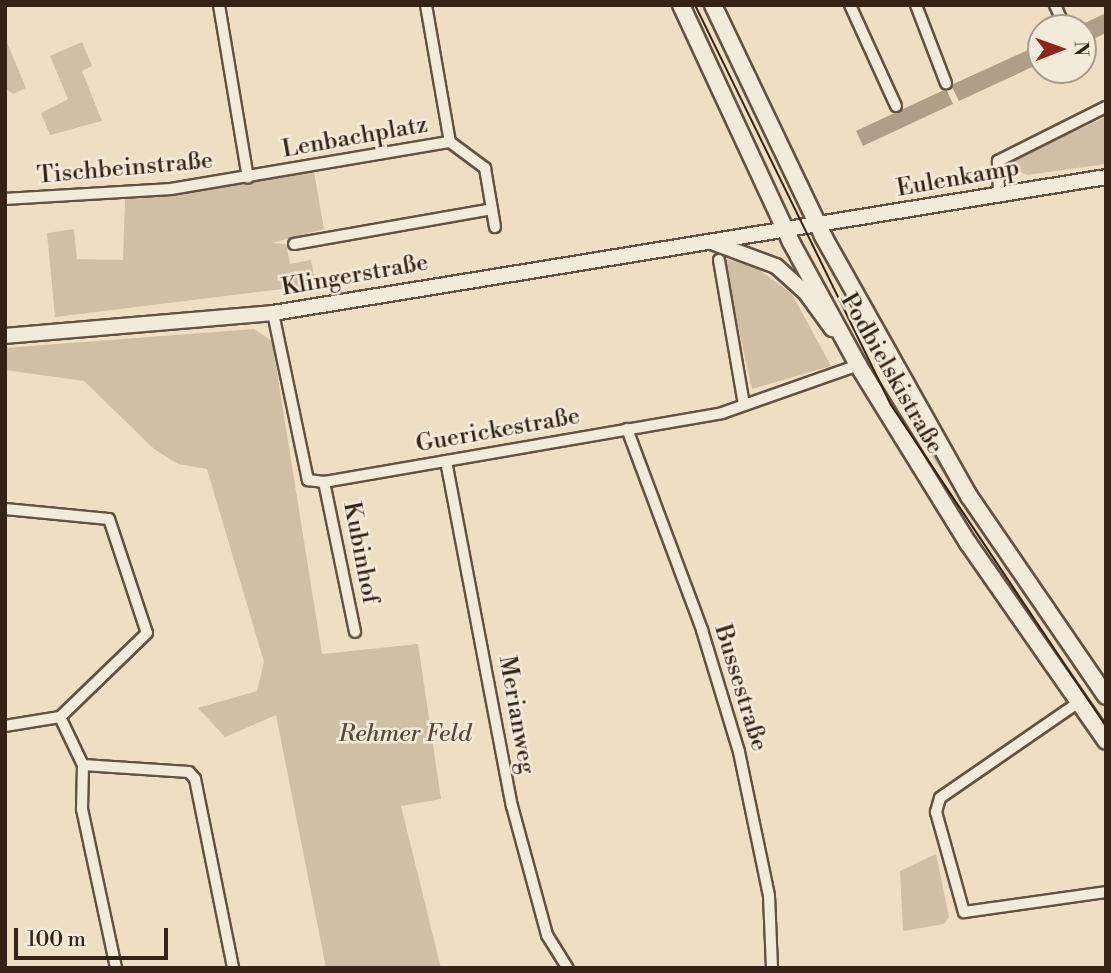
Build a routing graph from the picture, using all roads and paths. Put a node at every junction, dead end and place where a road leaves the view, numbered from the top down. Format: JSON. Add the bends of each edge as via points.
{"nodes":[{"id":1,"x":219,"y":5,"type":"edge"},
{"id":2,"x":426,"y":5,"type":"edge"},
{"id":3,"x":681,"y":5,"type":"edge"},
{"id":4,"x":713,"y":5,"type":"edge"},
{"id":5,"x":850,"y":5,"type":"edge"},
{"id":6,"x":916,"y":5,"type":"edge"},
{"id":7,"x":946,"y":83,"type":"dead end"},
{"id":8,"x":896,"y":106,"type":"dead end"},
{"id":9,"x":1106,"y":107,"type":"edge"},
{"id":10,"x":450,"y":142,"type":"junction"},
{"id":11,"x":1106,"y":177,"type":"edge"},
{"id":12,"x":248,"y":178,"type":"junction"},
{"id":13,"x":999,"y":194,"type":"junction"},
{"id":14,"x":5,"y":200,"type":"edge"},
{"id":15,"x":492,"y":209,"type":"junction"},
{"id":16,"x":817,"y":224,"type":"junction"},
{"id":17,"x":495,"y":227,"type":"dead end"},
{"id":18,"x":785,"y":229,"type":"junction"},
{"id":19,"x":710,"y":242,"type":"junction"},
{"id":20,"x":294,"y":244,"type":"dead end"},
{"id":21,"x":719,"y":260,"type":"dead end"},
{"id":22,"x":274,"y":313,"type":"junction"},
{"id":23,"x":5,"y":336,"type":"edge"},
{"id":24,"x":858,"y":365,"type":"junction"},
{"id":25,"x":744,"y":405,"type":"junction"},
{"id":26,"x":627,"y":429,"type":"junction"},
{"id":27,"x":446,"y":461,"type":"junction"},
{"id":28,"x":324,"y":482,"type":"junction"},
{"id":29,"x":5,"y":509,"type":"edge"},
{"id":30,"x":355,"y":632,"type":"dead end"},
{"id":31,"x":1106,"y":696,"type":"edge"},
{"id":32,"x":1079,"y":702,"type":"junction"},
{"id":33,"x":60,"y":717,"type":"junction"},
{"id":34,"x":5,"y":726,"type":"edge"},
{"id":35,"x":1106,"y":741,"type":"edge"},
{"id":36,"x":83,"y":765,"type":"junction"},
{"id":37,"x":1106,"y":892,"type":"edge"},
{"id":38,"x":116,"y":968,"type":"edge"},
{"id":39,"x":233,"y":968,"type":"edge"},
{"id":40,"x":568,"y":968,"type":"edge"},
{"id":41,"x":772,"y":968,"type":"edge"}],
"edges":[{"from":1,"to":12,"type":"street"},
{"from":2,"to":10,"type":"street"},
{"from":3,"to":18,"type":"main road","name":"Podbielskistraße"},
{"from":4,"to":16,"type":"main road","name":"Podbielskistraße"},
{"from":5,"to":8,"type":"street"},
{"from":6,"to":7,"type":"street"},
{"from":9,"to":13,"type":"street","via":[[998,160]]},
{"from":10,"to":12,"type":"street","name":"Lenbachplatz"},
{"from":10,"to":15,"type":"street","name":"Lenbachplatz","via":[[485,168]]},
{"from":11,"to":13,"type":"street","name":"Eulenkamp"},
{"from":12,"to":14,"type":"street","name":"Tischbeinstraße"},
{"from":13,"to":16,"type":"street","name":"Eulenkamp"},
{"from":15,"to":17,"type":"street","name":"Lenbachplatz"},
{"from":15,"to":20,"type":"street"},
{"from":16,"to":18,"type":"street","name":"Klingerstraße"},
{"from":16,"to":31,"type":"main road","name":"Podbielskistraße","via":[[969,496]]},
{"from":18,"to":19,"type":"street","name":"Klingerstraße"},
{"from":18,"to":24,"type":"main road","name":"Podbielskistraße"},
{"from":19,"to":22,"type":"street","name":"Klingerstraße"},
{"from":19,"to":24,"type":"street","name":"Klingerstraße","via":[[760,257],[791,278]]},
{"from":21,"to":25,"type":"street"},
{"from":22,"to":23,"type":"street","name":"Klingerstraße","via":[[149,329]]},
{"from":22,"to":28,"type":"street","via":[[308,480]]},
{"from":24,"to":25,"type":"street","name":"Guerickestraße"},
{"from":24,"to":32,"type":"main road","name":"Podbielskistraße","via":[[968,543]]},
{"from":25,"to":26,"type":"street","name":"Guerickestraße"},
{"from":26,"to":27,"type":"street","name":"Guerickestraße"},
{"from":26,"to":41,"type":"street","name":"Bussestraße","via":[[702,630],[739,752],[769,896]]},
{"from":27,"to":28,"type":"street","name":"Guerickestraße"},
{"from":27,"to":40,"type":"street","name":"Merianweg","via":[[512,806],[540,916],[553,952]]},
{"from":28,"to":30,"type":"street","name":"Kubinhof"},
{"from":29,"to":33,"type":"street","via":[[109,519],[146,624],[141,640]]},
{"from":32,"to":35,"type":"main road","name":"Podbielskistraße"},
{"from":32,"to":37,"type":"street","via":[[940,799],[936,811],[964,912]]},
{"from":33,"to":34,"type":"street"},
{"from":33,"to":36,"type":"street"},
{"from":36,"to":38,"type":"street","via":[[82,809]]},
{"from":36,"to":39,"type":"street","via":[[189,772]]}]}
